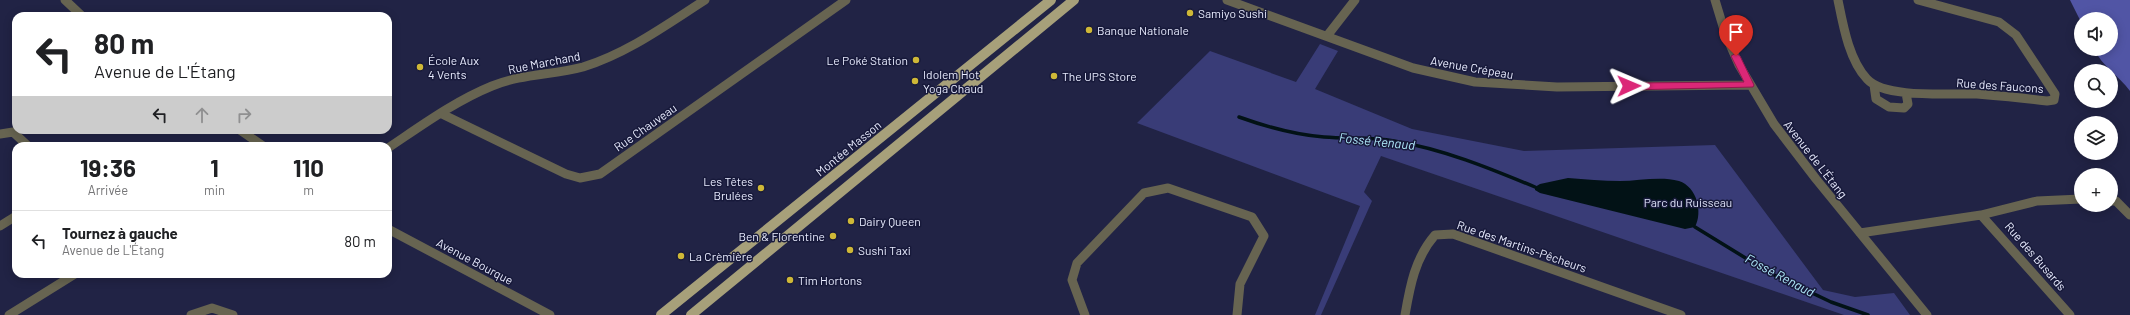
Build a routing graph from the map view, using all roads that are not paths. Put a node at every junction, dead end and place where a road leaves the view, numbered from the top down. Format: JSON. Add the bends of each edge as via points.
{"nodes":[{"id":1,"x":65,"y":0,"type":"edge"},
{"id":2,"x":704,"y":0,"type":"edge"},
{"id":3,"x":846,"y":0,"type":"edge"},
{"id":4,"x":1051,"y":0,"type":"edge"},
{"id":5,"x":1074,"y":0,"type":"edge"},
{"id":6,"x":1226,"y":0,"type":"edge"},
{"id":7,"x":1355,"y":0,"type":"edge"},
{"id":8,"x":1715,"y":0,"type":"edge"},
{"id":9,"x":1838,"y":0,"type":"edge"},
{"id":10,"x":1918,"y":0,"type":"edge"},
{"id":11,"x":78,"y":12,"type":"edge"},
{"id":12,"x":1327,"y":36,"type":"junction"},
{"id":13,"x":1750,"y":85,"type":"junction"},
{"id":14,"x":1874,"y":85,"type":"junction"},
{"id":15,"x":1906,"y":93,"type":"junction"},
{"id":16,"x":912,"y":113,"type":"junction"},
{"id":17,"x":442,"y":114,"type":"junction"},
{"id":18,"x":925,"y":122,"type":"junction"},
{"id":19,"x":12,"y":132,"type":"edge"},
{"id":20,"x":0,"y":134,"type":"edge"},
{"id":21,"x":15,"y":134,"type":"edge"},
{"id":22,"x":246,"y":134,"type":"edge"},
{"id":23,"x":24,"y":142,"type":"edge"},
{"id":24,"x":257,"y":142,"type":"edge"},
{"id":25,"x":392,"y":145,"type":"edge"},
{"id":26,"x":2074,"y":199,"type":"edge"},
{"id":27,"x":2118,"y":204,"type":"edge"},
{"id":28,"x":2130,"y":214,"type":"edge"},
{"id":29,"x":1981,"y":215,"type":"junction"},
{"id":30,"x":12,"y":218,"type":"edge"},
{"id":31,"x":0,"y":226,"type":"edge"},
{"id":32,"x":392,"y":231,"type":"edge"},
{"id":33,"x":1860,"y":233,"type":"junction"},
{"id":34,"x":68,"y":278,"type":"edge"},
{"id":35,"x":8,"y":315,"type":"edge"},
{"id":36,"x":191,"y":315,"type":"edge"},
{"id":37,"x":233,"y":315,"type":"edge"},
{"id":38,"x":550,"y":315,"type":"edge"},
{"id":39,"x":661,"y":315,"type":"edge"},
{"id":40,"x":690,"y":315,"type":"edge"},
{"id":41,"x":1085,"y":315,"type":"edge"},
{"id":42,"x":1237,"y":315,"type":"edge"},
{"id":43,"x":1405,"y":315,"type":"edge"},
{"id":44,"x":1681,"y":315,"type":"edge"},
{"id":45,"x":1927,"y":315,"type":"edge"},
{"id":46,"x":2070,"y":315,"type":"edge"}],
"edges":[{"from":1,"to":11,"type":"street"},
{"from":2,"to":17,"type":"street","name":"Rue Marchand","via":[[635,45],[601,61],[581,68],[511,80],[491,87]]},
{"from":3,"to":17,"type":"street","name":"Rue Chauveau","via":[[600,174],[580,178],[566,174]]},
{"from":4,"to":16,"type":"main road","name":"Montée Masson"},
{"from":5,"to":18,"type":"main road"},
{"from":6,"to":12,"type":"street","name":"Avenue Crépeau"},
{"from":7,"to":12,"type":"street"},
{"from":8,"to":13,"type":"street","name":"Avenue de L'Étang","via":[[1724,31]]},
{"from":9,"to":14,"type":"street","via":[[1850,50]]},
{"from":10,"to":15,"type":"street","name":"Rue des Faucons","via":[[1999,22],[2016,34],[2055,94],[2054,100],[2047,101],[1974,94]]},
{"from":12,"to":13,"type":"street","name":"Avenue Crépeau","via":[[1428,73],[1493,85]]},
{"from":13,"to":33,"type":"street","name":"Avenue de L'Étang","via":[[1786,141]]},
{"from":14,"to":15,"type":"street","name":"Rue des Faucons"},
{"from":14,"to":15,"type":"street","via":[[1876,99],[1883,106],[1894,109],[1904,108],[1908,104]]},
{"from":16,"to":18,"type":"main road"},
{"from":16,"to":39,"type":"main road","name":"Montée Masson"},
{"from":17,"to":25,"type":"street","name":"Rue Marchand"},
{"from":18,"to":40,"type":"main road"},
{"from":19,"to":20,"type":"street"},
{"from":21,"to":23,"type":"street"},
{"from":22,"to":24,"type":"street"},
{"from":26,"to":29,"type":"street","name":"Rue des Busards","via":[[2037,201]]},
{"from":27,"to":28,"type":"street"},
{"from":29,"to":33,"type":"street","name":"Rue des Busards"},
{"from":29,"to":46,"type":"street","name":"Rue des Busards"},
{"from":30,"to":31,"type":"street"},
{"from":32,"to":38,"type":"street","name":"Avenue Bourque"},
{"from":33,"to":45,"type":"street","name":"Avenue de L'Étang"},
{"from":34,"to":35,"type":"street"},
{"from":36,"to":37,"type":"street","via":[[212,308]]},
{"from":41,"to":42,"type":"street","via":[[1072,280],[1077,263],[1144,192],[1168,188],[1252,217],[1264,236],[1240,284]]},
{"from":43,"to":44,"type":"street","name":"Rue des Martins-Pêcheurs","via":[[1410,282],[1425,246],[1435,235],[1453,234]]}]}
